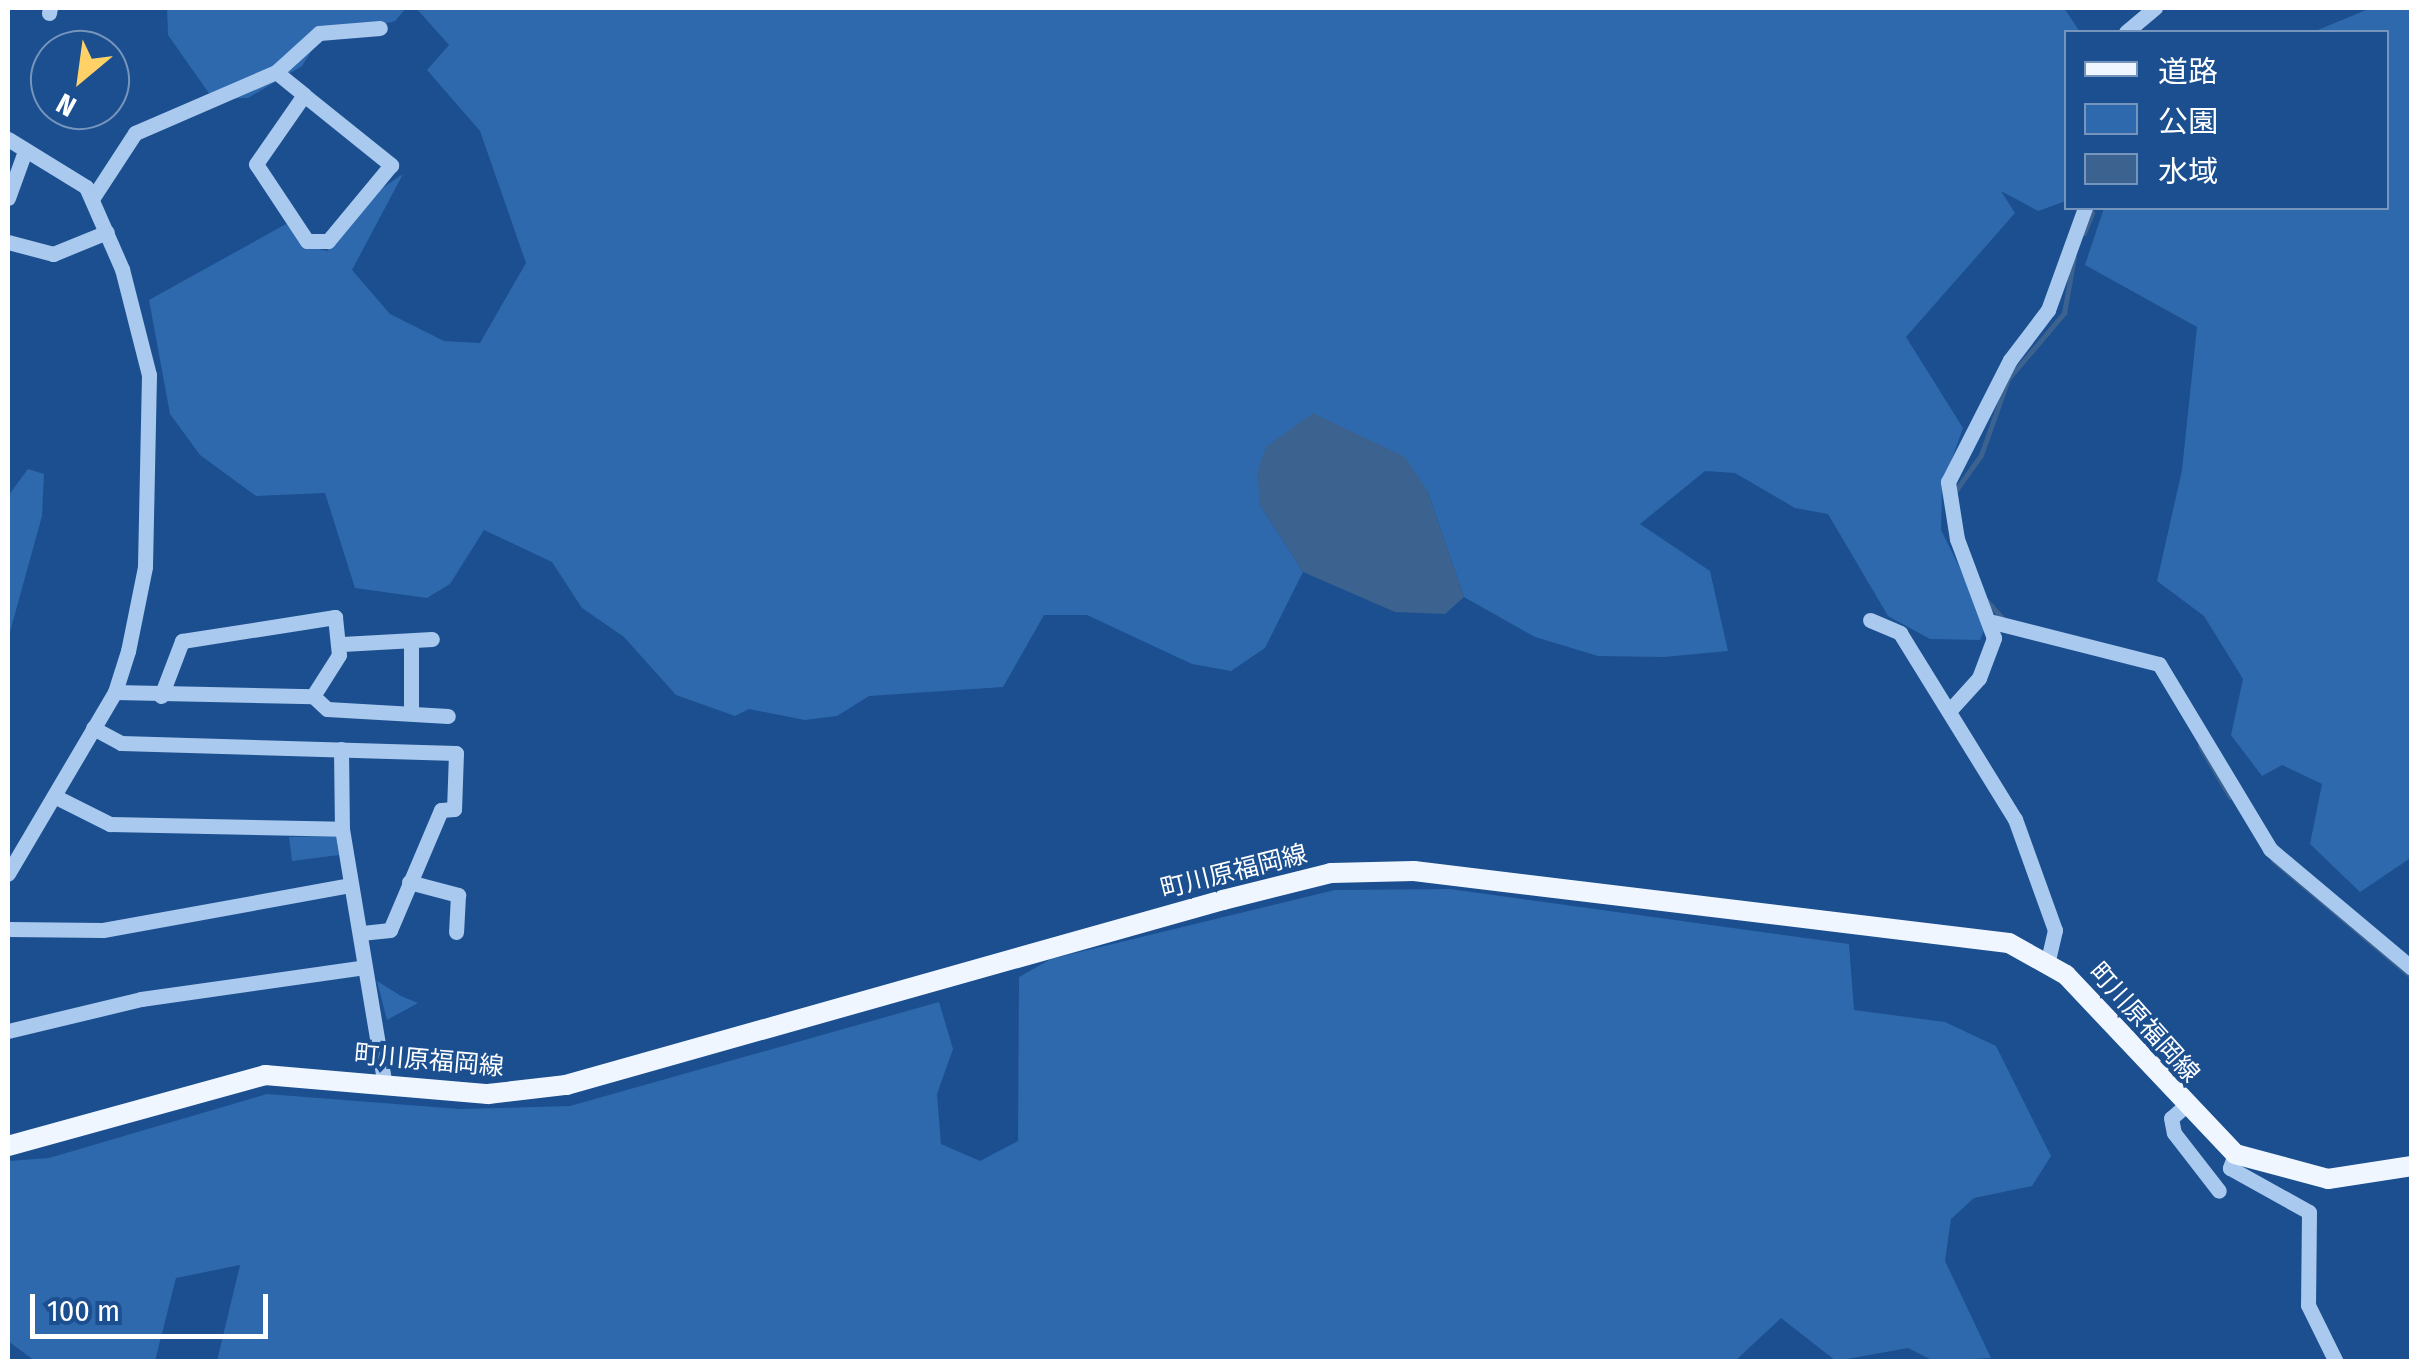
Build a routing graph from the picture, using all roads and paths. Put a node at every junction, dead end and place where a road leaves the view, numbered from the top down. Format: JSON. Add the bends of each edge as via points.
{"nodes":[{"id":1,"x":2154,"y":8,"type":"edge"},
{"id":2,"x":380,"y":28,"type":"dead end"},
{"id":3,"x":2128,"y":30,"type":"edge"},
{"id":4,"x":276,"y":72,"type":"junction"},
{"id":5,"x":304,"y":94,"type":"junction"},
{"id":6,"x":8,"y":139,"type":"edge"},
{"id":7,"x":25,"y":151,"type":"junction"},
{"id":8,"x":8,"y":198,"type":"edge"},
{"id":9,"x":92,"y":199,"type":"junction"},
{"id":10,"x":2084,"y":210,"type":"edge"},
{"id":11,"x":107,"y":232,"type":"junction"},
{"id":12,"x":8,"y":242,"type":"edge"},
{"id":13,"x":1870,"y":620,"type":"dead end"},
{"id":14,"x":1993,"y":622,"type":"junction"},
{"id":15,"x":432,"y":638,"type":"dead end"},
{"id":16,"x":411,"y":642,"type":"junction"},
{"id":17,"x":342,"y":644,"type":"junction"},
{"id":18,"x":115,"y":692,"type":"junction"},
{"id":19,"x":161,"y":696,"type":"junction"},
{"id":20,"x":313,"y":696,"type":"junction"},
{"id":21,"x":1950,"y":710,"type":"junction"},
{"id":22,"x":411,"y":713,"type":"junction"},
{"id":23,"x":448,"y":716,"type":"dead end"},
{"id":24,"x":93,"y":728,"type":"junction"},
{"id":25,"x":341,"y":750,"type":"junction"},
{"id":26,"x":54,"y":796,"type":"junction"},
{"id":27,"x":342,"y":829,"type":"junction"},
{"id":28,"x":8,"y":874,"type":"edge"},
{"id":29,"x":409,"y":882,"type":"junction"},
{"id":30,"x":351,"y":885,"type":"junction"},
{"id":31,"x":8,"y":929,"type":"edge"},
{"id":32,"x":456,"y":932,"type":"dead end"},
{"id":33,"x":360,"y":933,"type":"junction"},
{"id":34,"x":2048,"y":961,"type":"junction"},
{"id":35,"x":365,"y":967,"type":"junction"},
{"id":36,"x":2412,"y":968,"type":"edge"},
{"id":37,"x":8,"y":1032,"type":"edge"},
{"id":38,"x":385,"y":1086,"type":"junction"},
{"id":39,"x":2185,"y":1106,"type":"junction"},
{"id":40,"x":8,"y":1146,"type":"edge"},
{"id":41,"x":2233,"y":1161,"type":"junction"},
{"id":42,"x":2198,"y":1165,"type":"junction"},
{"id":43,"x":2412,"y":1166,"type":"edge"},
{"id":44,"x":2315,"y":1177,"type":"junction"},
{"id":45,"x":2219,"y":1191,"type":"dead end"},
{"id":46,"x":2304,"y":1206,"type":"junction"},
{"id":47,"x":2336,"y":1362,"type":"edge"}],
"edges":[{"from":1,"to":3,"type":"street"},
{"from":2,"to":4,"type":"street","via":[[319,34]]},
{"from":4,"to":5,"type":"street"},
{"from":4,"to":9,"type":"street","via":[[135,133]]},
{"from":5,"to":5,"type":"street","via":[[391,165],[319,245],[307,241],[256,164]]},
{"from":6,"to":7,"type":"street"},
{"from":7,"to":8,"type":"street"},
{"from":7,"to":9,"type":"street"},
{"from":9,"to":11,"type":"street"},
{"from":10,"to":14,"type":"street","via":[[2048,310],[2010,360],[1948,482],[1972,588]]},
{"from":11,"to":12,"type":"street","via":[[53,254]]},
{"from":11,"to":18,"type":"street","via":[[148,375],[145,567]]},
{"from":13,"to":21,"type":"street","via":[[1900,632]]},
{"from":14,"to":21,"type":"street","via":[[1985,667]]},
{"from":14,"to":36,"type":"street","via":[[2159,664],[2270,849]]},
{"from":15,"to":16,"type":"street"},
{"from":16,"to":17,"type":"street"},
{"from":16,"to":22,"type":"street"},
{"from":17,"to":19,"type":"street","via":[[335,617],[182,641]]},
{"from":17,"to":20,"type":"street"},
{"from":18,"to":19,"type":"street"},
{"from":18,"to":24,"type":"street"},
{"from":19,"to":20,"type":"street"},
{"from":20,"to":22,"type":"street","via":[[328,710]]},
{"from":21,"to":34,"type":"street","via":[[2015,819],[2055,930]]},
{"from":22,"to":23,"type":"street"},
{"from":24,"to":25,"type":"street","via":[[121,743]]},
{"from":24,"to":26,"type":"street"},
{"from":25,"to":27,"type":"street"},
{"from":25,"to":29,"type":"street","via":[[456,753],[454,809],[441,810]]},
{"from":26,"to":27,"type":"street","via":[[110,824]]},
{"from":26,"to":28,"type":"street"},
{"from":27,"to":30,"type":"street"},
{"from":29,"to":32,"type":"street","via":[[458,895]]},
{"from":29,"to":33,"type":"street","via":[[390,930]]},
{"from":30,"to":31,"type":"street","via":[[103,930]]},
{"from":30,"to":33,"type":"street"},
{"from":33,"to":35,"type":"street"},
{"from":34,"to":38,"type":"main road","name":"町川原福岡線","via":[[1978,936],[1816,913],[1414,871],[1331,873],[566,1085],[488,1094]]},
{"from":34,"to":39,"type":"main road","name":"町川原福岡線"},
{"from":35,"to":37,"type":"street","via":[[141,999]]},
{"from":35,"to":38,"type":"street"},
{"from":38,"to":40,"type":"main road","name":"町川原福岡線","via":[[265,1075]]},
{"from":39,"to":41,"type":"main road","name":"町川原福岡線"},
{"from":39,"to":42,"type":"street","via":[[2170,1118]]},
{"from":41,"to":42,"type":"street"},
{"from":41,"to":44,"type":"main road","name":"町川原福岡線"},
{"from":41,"to":46,"type":"street"},
{"from":42,"to":45,"type":"street"},
{"from":43,"to":44,"type":"main road","name":"町川原福岡線"},
{"from":44,"to":46,"type":"street"},
{"from":46,"to":47,"type":"street","via":[[2313,1242],[2308,1304]]}]}
